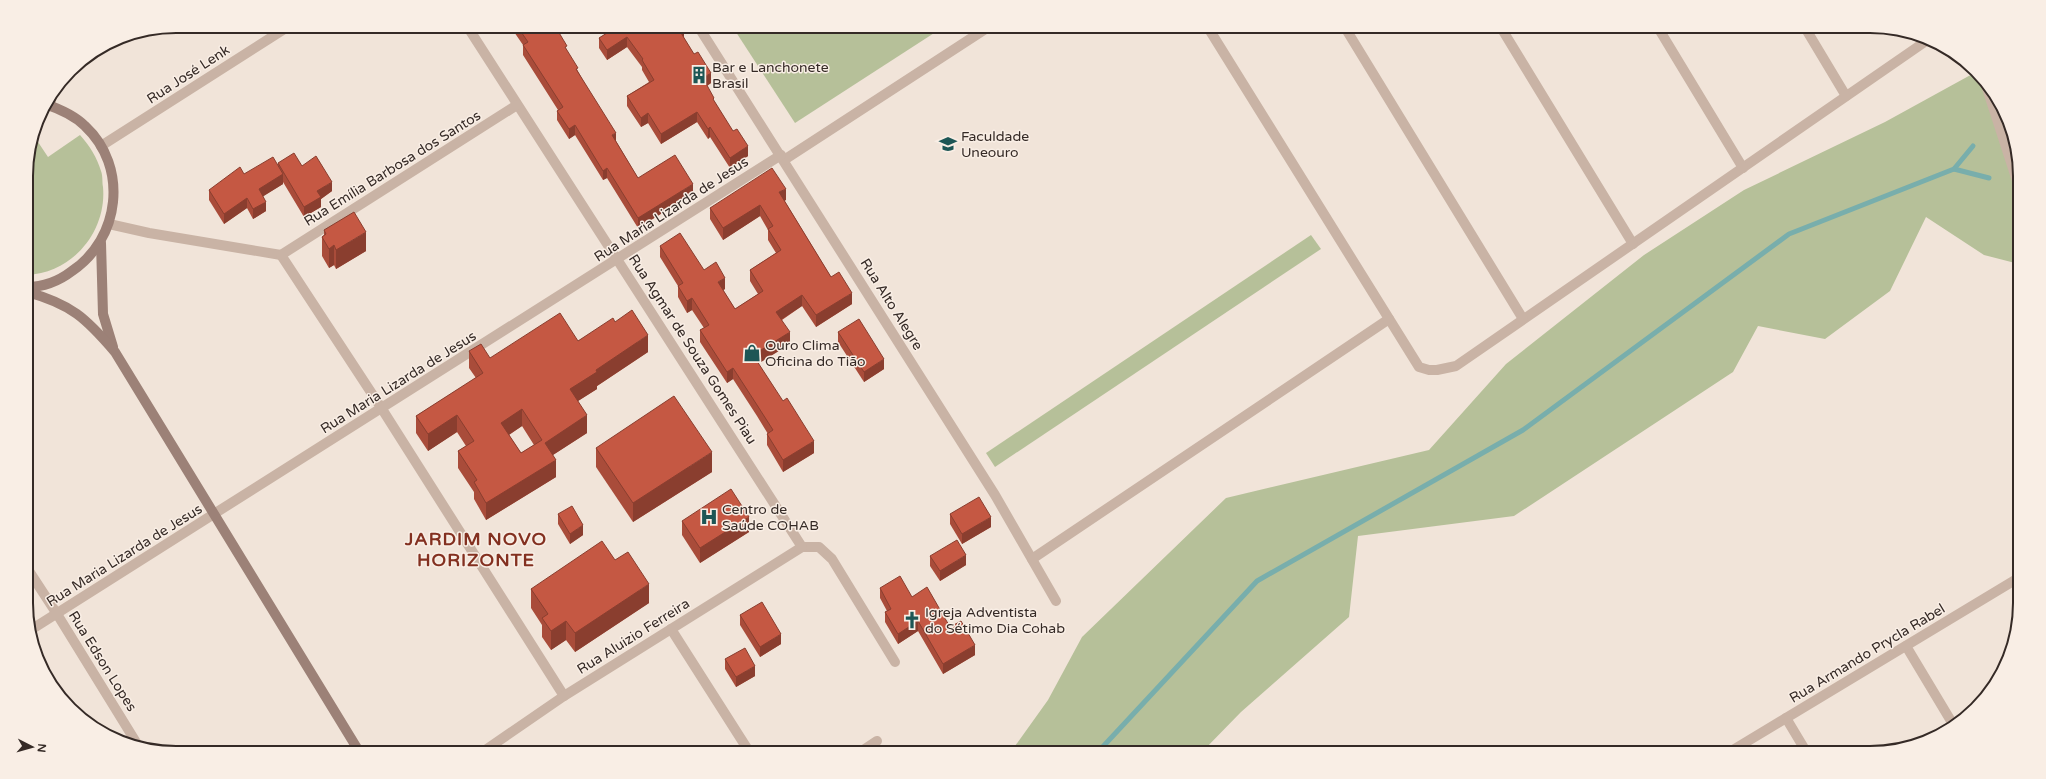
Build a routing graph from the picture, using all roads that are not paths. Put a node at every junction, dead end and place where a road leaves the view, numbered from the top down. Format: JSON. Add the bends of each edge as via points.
{"nodes":[{"id":1,"x":278,"y":33,"type":"edge"},
{"id":2,"x":471,"y":33,"type":"edge"},
{"id":3,"x":703,"y":33,"type":"edge"},
{"id":4,"x":979,"y":33,"type":"edge"},
{"id":5,"x":1212,"y":33,"type":"edge"},
{"id":6,"x":1348,"y":33,"type":"edge"},
{"id":7,"x":1504,"y":33,"type":"edge"},
{"id":8,"x":1661,"y":33,"type":"edge"},
{"id":9,"x":1808,"y":33,"type":"edge"},
{"id":10,"x":1923,"y":43,"type":"edge"},
{"id":11,"x":1846,"y":96,"type":"junction"},
{"id":12,"x":1990,"y":98,"type":"edge"},
{"id":13,"x":517,"y":105,"type":"junction"},
{"id":14,"x":51,"y":106,"type":"edge"},
{"id":15,"x":101,"y":146,"type":"junction"},
{"id":16,"x":783,"y":157,"type":"junction"},
{"id":17,"x":1743,"y":168,"type":"junction"},
{"id":18,"x":2013,"y":168,"type":"edge"},
{"id":19,"x":109,"y":224,"type":"junction"},
{"id":20,"x":101,"y":243,"type":"junction"},
{"id":21,"x":1632,"y":244,"type":"junction"},
{"id":22,"x":281,"y":255,"type":"junction"},
{"id":23,"x":619,"y":259,"type":"junction"},
{"id":24,"x":33,"y":287,"type":"edge"},
{"id":25,"x":33,"y":294,"type":"edge"},
{"id":26,"x":1389,"y":319,"type":"junction"},
{"id":27,"x":1523,"y":319,"type":"junction"},
{"id":28,"x":115,"y":352,"type":"junction"},
{"id":29,"x":382,"y":409,"type":"junction"},
{"id":30,"x":214,"y":515,"type":"junction"},
{"id":31,"x":802,"y":547,"type":"junction"},
{"id":32,"x":1032,"y":559,"type":"junction"},
{"id":33,"x":33,"y":579,"type":"edge"},
{"id":34,"x":2013,"y":581,"type":"edge"},
{"id":35,"x":1056,"y":601,"type":"dead end"},
{"id":36,"x":57,"y":614,"type":"junction"},
{"id":37,"x":35,"y":627,"type":"edge"},
{"id":38,"x":671,"y":629,"type":"junction"},
{"id":39,"x":1906,"y":646,"type":"junction"},
{"id":40,"x":895,"y":662,"type":"dead end"},
{"id":41,"x":564,"y":696,"type":"junction"},
{"id":42,"x":1786,"y":718,"type":"junction"},
{"id":43,"x":1951,"y":721,"type":"edge"},
{"id":44,"x":134,"y":739,"type":"edge"},
{"id":45,"x":877,"y":741,"type":"dead end"},
{"id":46,"x":356,"y":746,"type":"edge"},
{"id":47,"x":491,"y":746,"type":"edge"},
{"id":48,"x":746,"y":746,"type":"edge"},
{"id":49,"x":870,"y":746,"type":"edge"},
{"id":50,"x":1740,"y":746,"type":"edge"},
{"id":51,"x":1803,"y":746,"type":"edge"}],
"edges":[{"from":1,"to":15,"type":"street","name":"Rua José Lenk"},
{"from":2,"to":13,"type":"street","name":"Rua Agmar de Souza Gomes Piau"},
{"from":3,"to":16,"type":"street","name":"Rua Alto Alegre"},
{"from":4,"to":16,"type":"street","name":"Rua Maria Lizarda de Jesus"},
{"from":5,"to":26,"type":"street"},
{"from":6,"to":27,"type":"street"},
{"from":7,"to":21,"type":"street"},
{"from":8,"to":17,"type":"street"},
{"from":9,"to":11,"type":"street"},
{"from":10,"to":11,"type":"street"},
{"from":11,"to":17,"type":"street"},
{"from":12,"to":18,"type":"street"},
{"from":13,"to":22,"type":"street","name":"Rua Emília Barbosa dos Santos"},
{"from":13,"to":23,"type":"street","name":"Rua Agmar de Souza Gomes Piau"},
{"from":14,"to":15,"type":"street","via":[[64,111],[85,126]]},
{"from":15,"to":19,"type":"street","via":[[111,169],[114,194]]},
{"from":16,"to":23,"type":"street","name":"Rua Maria Lizarda de Jesus"},
{"from":16,"to":32,"type":"street","name":"Rua Alto Alegre","via":[[991,488]]},
{"from":17,"to":21,"type":"street"},
{"from":19,"to":20,"type":"street"},
{"from":19,"to":22,"type":"street"},
{"from":20,"to":24,"type":"street","via":[[84,264],[62,279]]},
{"from":20,"to":28,"type":"street","via":[[103,314]]},
{"from":21,"to":27,"type":"street"},
{"from":22,"to":29,"type":"street"},
{"from":23,"to":29,"type":"street","name":"Rua Maria Lizarda de Jesus"},
{"from":23,"to":31,"type":"street","name":"Rua Agmar de Souza Gomes Piau"},
{"from":25,"to":28,"type":"street","via":[[61,303],[84,318]]},
{"from":26,"to":27,"type":"street","via":[[1419,367],[1429,370],[1456,366]]},
{"from":26,"to":32,"type":"street"},
{"from":28,"to":30,"type":"street"},
{"from":29,"to":30,"type":"street","name":"Rua Maria Lizarda de Jesus"},
{"from":29,"to":41,"type":"street"},
{"from":30,"to":36,"type":"street","name":"Rua Maria Lizarda de Jesus"},
{"from":30,"to":46,"type":"street"},
{"from":31,"to":38,"type":"street","name":"Rua Aluizio Ferreira"},
{"from":31,"to":40,"type":"street","via":[[819,547],[832,559]]},
{"from":32,"to":35,"type":"street","name":"Rua Alto Alegre"},
{"from":33,"to":36,"type":"street","name":"Rua Edson Lopes"},
{"from":34,"to":39,"type":"street","name":"Rua Armando Prycla Rabel"},
{"from":36,"to":37,"type":"street","name":"Rua Maria Lizarda de Jesus"},
{"from":36,"to":44,"type":"street","name":"Rua Edson Lopes"},
{"from":38,"to":41,"type":"street","name":"Rua Aluizio Ferreira"},
{"from":38,"to":48,"type":"street"},
{"from":39,"to":42,"type":"street","name":"Rua Armando Prycla Rabel"},
{"from":39,"to":43,"type":"street"},
{"from":41,"to":47,"type":"street","name":"Rua Aluizio Ferreira"},
{"from":42,"to":50,"type":"street","name":"Rua Armando Prycla Rabel"},
{"from":42,"to":51,"type":"street"},
{"from":45,"to":49,"type":"street"}]}
